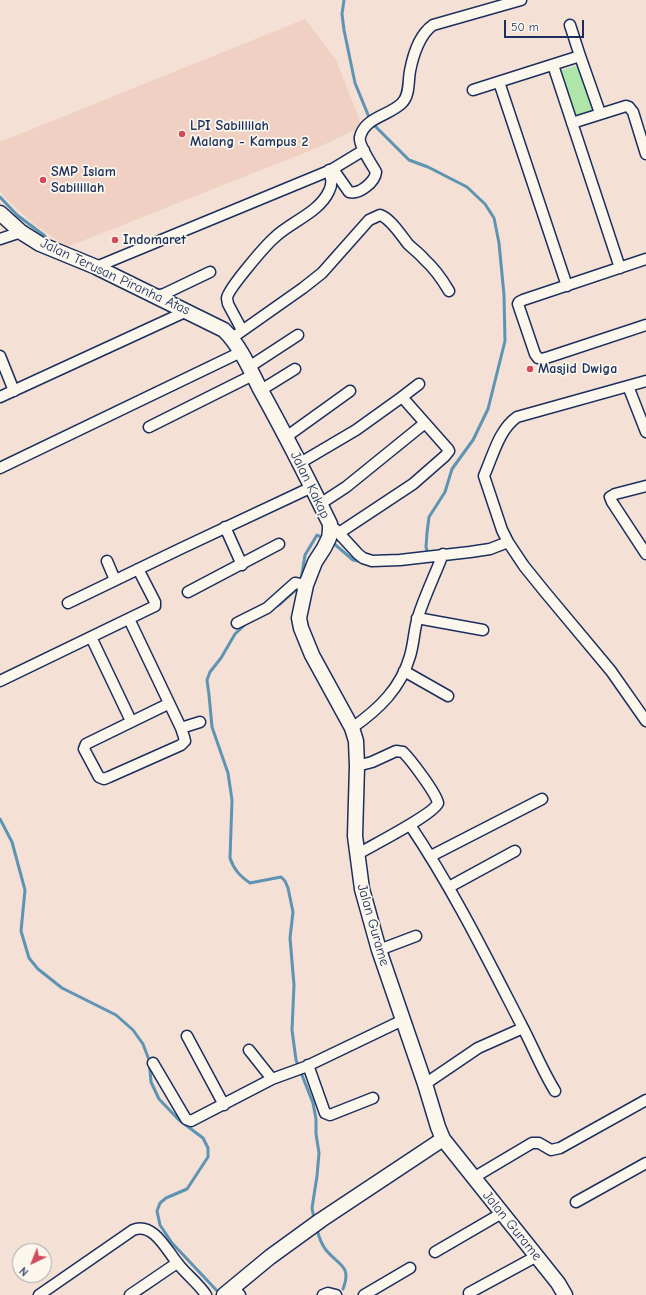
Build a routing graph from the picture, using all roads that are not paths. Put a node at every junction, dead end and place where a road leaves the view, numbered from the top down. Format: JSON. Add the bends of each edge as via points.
{"nodes":[{"id":1,"x":521,"y":0,"type":"edge"},
{"id":2,"x":570,"y":25,"type":"dead end"},
{"id":3,"x":580,"y":56,"type":"junction"},
{"id":4,"x":553,"y":65,"type":"junction"},
{"id":5,"x":499,"y":82,"type":"junction"},
{"id":6,"x":473,"y":90,"type":"dead end"},
{"id":7,"x":600,"y":113,"type":"junction"},
{"id":8,"x":572,"y":123,"type":"junction"},
{"id":9,"x":364,"y":150,"type":"junction"},
{"id":10,"x":646,"y":154,"type":"edge"},
{"id":11,"x":330,"y":170,"type":"junction"},
{"id":12,"x":0,"y":213,"type":"edge"},
{"id":13,"x":21,"y":232,"type":"junction"},
{"id":14,"x":0,"y":239,"type":"edge"},
{"id":15,"x":646,"y":259,"type":"edge"},
{"id":16,"x":96,"y":267,"type":"junction"},
{"id":17,"x":620,"y":268,"type":"junction"},
{"id":18,"x":210,"y":272,"type":"dead end"},
{"id":19,"x":567,"y":286,"type":"junction"},
{"id":20,"x":450,"y":291,"type":"dead end"},
{"id":21,"x":157,"y":296,"type":"junction"},
{"id":22,"x":187,"y":311,"type":"junction"},
{"id":23,"x":646,"y":325,"type":"edge"},
{"id":24,"x":237,"y":334,"type":"junction"},
{"id":25,"x":298,"y":335,"type":"dead end"},
{"id":26,"x":241,"y":352,"type":"junction"},
{"id":27,"x":0,"y":356,"type":"edge"},
{"id":28,"x":295,"y":369,"type":"dead end"},
{"id":29,"x":251,"y":371,"type":"junction"},
{"id":30,"x":646,"y":381,"type":"edge"},
{"id":31,"x":419,"y":384,"type":"dead end"},
{"id":32,"x":628,"y":386,"type":"junction"},
{"id":33,"x":261,"y":390,"type":"junction"},
{"id":34,"x":14,"y":391,"type":"junction"},
{"id":35,"x":350,"y":391,"type":"dead end"},
{"id":36,"x":0,"y":397,"type":"edge"},
{"id":37,"x":402,"y":397,"type":"junction"},
{"id":38,"x":425,"y":423,"type":"junction"},
{"id":39,"x":149,"y":427,"type":"dead end"},
{"id":40,"x":646,"y":432,"type":"edge"},
{"id":41,"x":286,"y":437,"type":"junction"},
{"id":42,"x":300,"y":463,"type":"junction"},
{"id":43,"x":0,"y":468,"type":"edge"},
{"id":44,"x":646,"y":486,"type":"edge"},
{"id":45,"x":312,"y":487,"type":"junction"},
{"id":46,"x":320,"y":504,"type":"junction"},
{"id":47,"x":225,"y":527,"type":"junction"},
{"id":48,"x":330,"y":536,"type":"junction"},
{"id":49,"x":508,"y":542,"type":"junction"},
{"id":50,"x":279,"y":544,"type":"dead end"},
{"id":51,"x":646,"y":554,"type":"edge"},
{"id":52,"x":438,"y":555,"type":"junction"},
{"id":53,"x":107,"y":561,"type":"dead end"},
{"id":54,"x":242,"y":565,"type":"junction"},
{"id":55,"x":138,"y":569,"type":"junction"},
{"id":56,"x":115,"y":580,"type":"junction"},
{"id":57,"x":301,"y":584,"type":"junction"},
{"id":58,"x":188,"y":592,"type":"dead end"},
{"id":59,"x":68,"y":603,"type":"dead end"},
{"id":60,"x":417,"y":618,"type":"junction"},
{"id":61,"x":129,"y":619,"type":"junction"},
{"id":62,"x":237,"y":623,"type":"dead end"},
{"id":63,"x":483,"y":630,"type":"dead end"},
{"id":64,"x":91,"y":637,"type":"junction"},
{"id":65,"x":404,"y":671,"type":"junction"},
{"id":66,"x":0,"y":681,"type":"edge"},
{"id":67,"x":448,"y":696,"type":"dead end"},
{"id":68,"x":168,"y":704,"type":"junction"},
{"id":69,"x":131,"y":721,"type":"junction"},
{"id":70,"x":646,"y":721,"type":"edge"},
{"id":71,"x":200,"y":722,"type":"dead end"},
{"id":72,"x":181,"y":728,"type":"junction"},
{"id":73,"x":352,"y":728,"type":"junction"},
{"id":74,"x":358,"y":766,"type":"junction"},
{"id":75,"x":542,"y":799,"type":"dead end"},
{"id":76,"x":410,"y":824,"type":"junction"},
{"id":77,"x":516,"y":851,"type":"dead end"},
{"id":78,"x":356,"y":855,"type":"junction"},
{"id":79,"x":431,"y":856,"type":"junction"},
{"id":80,"x":449,"y":887,"type":"junction"},
{"id":81,"x":416,"y":936,"type":"dead end"},
{"id":82,"x":379,"y":950,"type":"junction"},
{"id":83,"x":403,"y":1020,"type":"junction"},
{"id":84,"x":523,"y":1028,"type":"junction"},
{"id":85,"x":187,"y":1036,"type":"dead end"},
{"id":86,"x":250,"y":1050,"type":"dead end"},
{"id":87,"x":153,"y":1064,"type":"dead end"},
{"id":88,"x":303,"y":1068,"type":"junction"},
{"id":89,"x":272,"y":1079,"type":"junction"},
{"id":90,"x":425,"y":1084,"type":"junction"},
{"id":91,"x":555,"y":1090,"type":"dead end"},
{"id":92,"x":372,"y":1098,"type":"dead end"},
{"id":93,"x":646,"y":1100,"type":"edge"},
{"id":94,"x":224,"y":1105,"type":"junction"},
{"id":95,"x":443,"y":1139,"type":"junction"},
{"id":96,"x":646,"y":1163,"type":"edge"},
{"id":97,"x":473,"y":1178,"type":"junction"},
{"id":98,"x":576,"y":1202,"type":"dead end"},
{"id":99,"x":502,"y":1213,"type":"junction"},
{"id":100,"x":435,"y":1252,"type":"dead end"},
{"id":101,"x":537,"y":1256,"type":"junction"},
{"id":102,"x":177,"y":1263,"type":"junction"},
{"id":103,"x":410,"y":1268,"type":"dead end"},
{"id":104,"x":231,"y":1292,"type":"edge"},
{"id":105,"x":469,"y":1293,"type":"dead end"},
{"id":106,"x":39,"y":1295,"type":"edge"},
{"id":107,"x":130,"y":1295,"type":"edge"},
{"id":108,"x":206,"y":1295,"type":"edge"},
{"id":109,"x":323,"y":1295,"type":"edge"},
{"id":110,"x":336,"y":1295,"type":"edge"},
{"id":111,"x":364,"y":1295,"type":"edge"},
{"id":112,"x":566,"y":1295,"type":"edge"}],
"edges":[{"from":1,"to":9,"type":"street","via":[[429,28],[414,56],[405,100],[370,121],[362,130],[360,142]]},
{"from":2,"to":3,"type":"street"},
{"from":3,"to":4,"type":"street"},
{"from":3,"to":7,"type":"street"},
{"from":4,"to":5,"type":"street"},
{"from":4,"to":8,"type":"street"},
{"from":5,"to":6,"type":"street"},
{"from":5,"to":19,"type":"street"},
{"from":7,"to":8,"type":"street"},
{"from":7,"to":10,"type":"street","via":[[622,106],[630,107]]},
{"from":8,"to":17,"type":"street"},
{"from":9,"to":11,"type":"street"},
{"from":9,"to":11,"type":"street","via":[[376,172],[374,178],[356,193],[350,192],[335,172]]},
{"from":11,"to":16,"type":"street"},
{"from":11,"to":24,"type":"street","via":[[331,187],[325,198],[274,237],[238,279],[228,295],[228,304]]},
{"from":12,"to":13,"type":"street","name":"Jalan Terusan Piranha Atas"},
{"from":13,"to":14,"type":"street"},
{"from":13,"to":16,"type":"street","name":"Jalan Terusan Piranha Atas","via":[[40,244]]},
{"from":15,"to":17,"type":"street"},
{"from":16,"to":21,"type":"street","name":"Jalan Terusan Piranha Atas"},
{"from":17,"to":19,"type":"street"},
{"from":18,"to":21,"type":"street"},
{"from":19,"to":23,"type":"street","via":[[523,300],[518,304],[538,358],[549,357]]},
{"from":20,"to":24,"type":"street","via":[[424,258],[380,215],[369,220],[322,273]]},
{"from":21,"to":22,"type":"street","name":"Jalan Terusan Piranha Atas"},
{"from":22,"to":24,"type":"street","name":"Jalan Terusan Piranha Atas"},
{"from":22,"to":34,"type":"street"},
{"from":24,"to":26,"type":"street","name":"Jalan Kakap"},
{"from":25,"to":29,"type":"street"},
{"from":26,"to":29,"type":"street","name":"Jalan Kakap"},
{"from":26,"to":43,"type":"street"},
{"from":27,"to":34,"type":"street"},
{"from":28,"to":33,"type":"street"},
{"from":29,"to":33,"type":"street","name":"Jalan Kakap"},
{"from":29,"to":39,"type":"street"},
{"from":30,"to":32,"type":"street"},
{"from":31,"to":37,"type":"street"},
{"from":32,"to":40,"type":"street"},
{"from":32,"to":49,"type":"street","via":[[523,414],[510,422],[495,448],[484,476]]},
{"from":33,"to":41,"type":"street","name":"Jalan Kakap"},
{"from":34,"to":36,"type":"street"},
{"from":35,"to":41,"type":"street"},
{"from":37,"to":38,"type":"street"},
{"from":37,"to":42,"type":"street","via":[[356,430]]},
{"from":38,"to":46,"type":"street","via":[[346,487]]},
{"from":38,"to":48,"type":"street","via":[[448,449],[448,453],[414,484]]},
{"from":41,"to":42,"type":"street","name":"Jalan Kakap"},
{"from":42,"to":45,"type":"street","name":"Jalan Kakap"},
{"from":44,"to":51,"type":"street","via":[[610,497]]},
{"from":45,"to":46,"type":"street","name":"Jalan Kakap"},
{"from":45,"to":47,"type":"street"},
{"from":46,"to":48,"type":"street","name":"Jalan Kakap"},
{"from":47,"to":54,"type":"street"},
{"from":47,"to":55,"type":"street"},
{"from":48,"to":52,"type":"street","name":"Jalan Kakap","via":[[363,558],[372,561]]},
{"from":48,"to":57,"type":"street","name":"Jalan Gurame"},
{"from":49,"to":52,"type":"street","name":"Jalan Kakap","via":[[490,549]]},
{"from":49,"to":70,"type":"street","via":[[544,592],[611,671]]},
{"from":50,"to":54,"type":"street"},
{"from":52,"to":60,"type":"street"},
{"from":53,"to":56,"type":"street"},
{"from":54,"to":58,"type":"street"},
{"from":55,"to":56,"type":"street"},
{"from":55,"to":61,"type":"street","via":[[156,603],[154,607]]},
{"from":56,"to":59,"type":"street"},
{"from":57,"to":62,"type":"street","via":[[267,608]]},
{"from":57,"to":73,"type":"street","name":"Jalan Gurame","via":[[301,628]]},
{"from":60,"to":63,"type":"street"},
{"from":60,"to":65,"type":"street","via":[[413,645]]},
{"from":61,"to":64,"type":"street"},
{"from":61,"to":68,"type":"street"},
{"from":64,"to":66,"type":"street"},
{"from":64,"to":69,"type":"street"},
{"from":65,"to":67,"type":"street"},
{"from":65,"to":73,"type":"street","via":[[392,694]]},
{"from":68,"to":69,"type":"street"},
{"from":68,"to":72,"type":"street"},
{"from":69,"to":72,"type":"street","via":[[84,747],[100,778],[109,777],[182,744],[185,738]]},
{"from":71,"to":72,"type":"street"},
{"from":73,"to":74,"type":"street","name":"Jalan Gurame"},
{"from":74,"to":76,"type":"street","via":[[396,751],[405,754],[438,801],[435,808]]},
{"from":74,"to":78,"type":"street","name":"Jalan Gurame"},
{"from":75,"to":79,"type":"street"},
{"from":76,"to":78,"type":"street"},
{"from":76,"to":79,"type":"street"},
{"from":77,"to":80,"type":"street"},
{"from":78,"to":82,"type":"street","name":"Jalan Gurame","via":[[362,889]]},
{"from":79,"to":80,"type":"street"},
{"from":80,"to":84,"type":"street"},
{"from":81,"to":82,"type":"street"},
{"from":82,"to":83,"type":"street","name":"Jalan Gurame"},
{"from":83,"to":88,"type":"street"},
{"from":83,"to":90,"type":"street","name":"Jalan Gurame"},
{"from":84,"to":90,"type":"street","via":[[478,1048]]},
{"from":84,"to":91,"type":"street"},
{"from":85,"to":94,"type":"street"},
{"from":86,"to":89,"type":"street"},
{"from":87,"to":94,"type":"street","via":[[182,1114],[189,1121]]},
{"from":88,"to":89,"type":"street"},
{"from":88,"to":92,"type":"street","via":[[326,1115]]},
{"from":89,"to":94,"type":"street"},
{"from":90,"to":95,"type":"street","name":"Jalan Gurame"},
{"from":93,"to":97,"type":"street","via":[[560,1148],[551,1150],[532,1142]]},
{"from":95,"to":97,"type":"street","name":"Jalan Gurame"},
{"from":95,"to":104,"type":"street","via":[[270,1257]]},
{"from":96,"to":98,"type":"street"},
{"from":97,"to":99,"type":"street","name":"Jalan Gurame"},
{"from":99,"to":100,"type":"street"},
{"from":99,"to":101,"type":"street","name":"Jalan Gurame"},
{"from":101,"to":105,"type":"street"},
{"from":101,"to":112,"type":"street","name":"Jalan Gurame"},
{"from":102,"to":106,"type":"street","via":[[159,1239],[143,1228],[137,1229]]},
{"from":102,"to":107,"type":"street"},
{"from":102,"to":108,"type":"street"},
{"from":103,"to":111,"type":"street"},
{"from":109,"to":110,"type":"street"}]}
